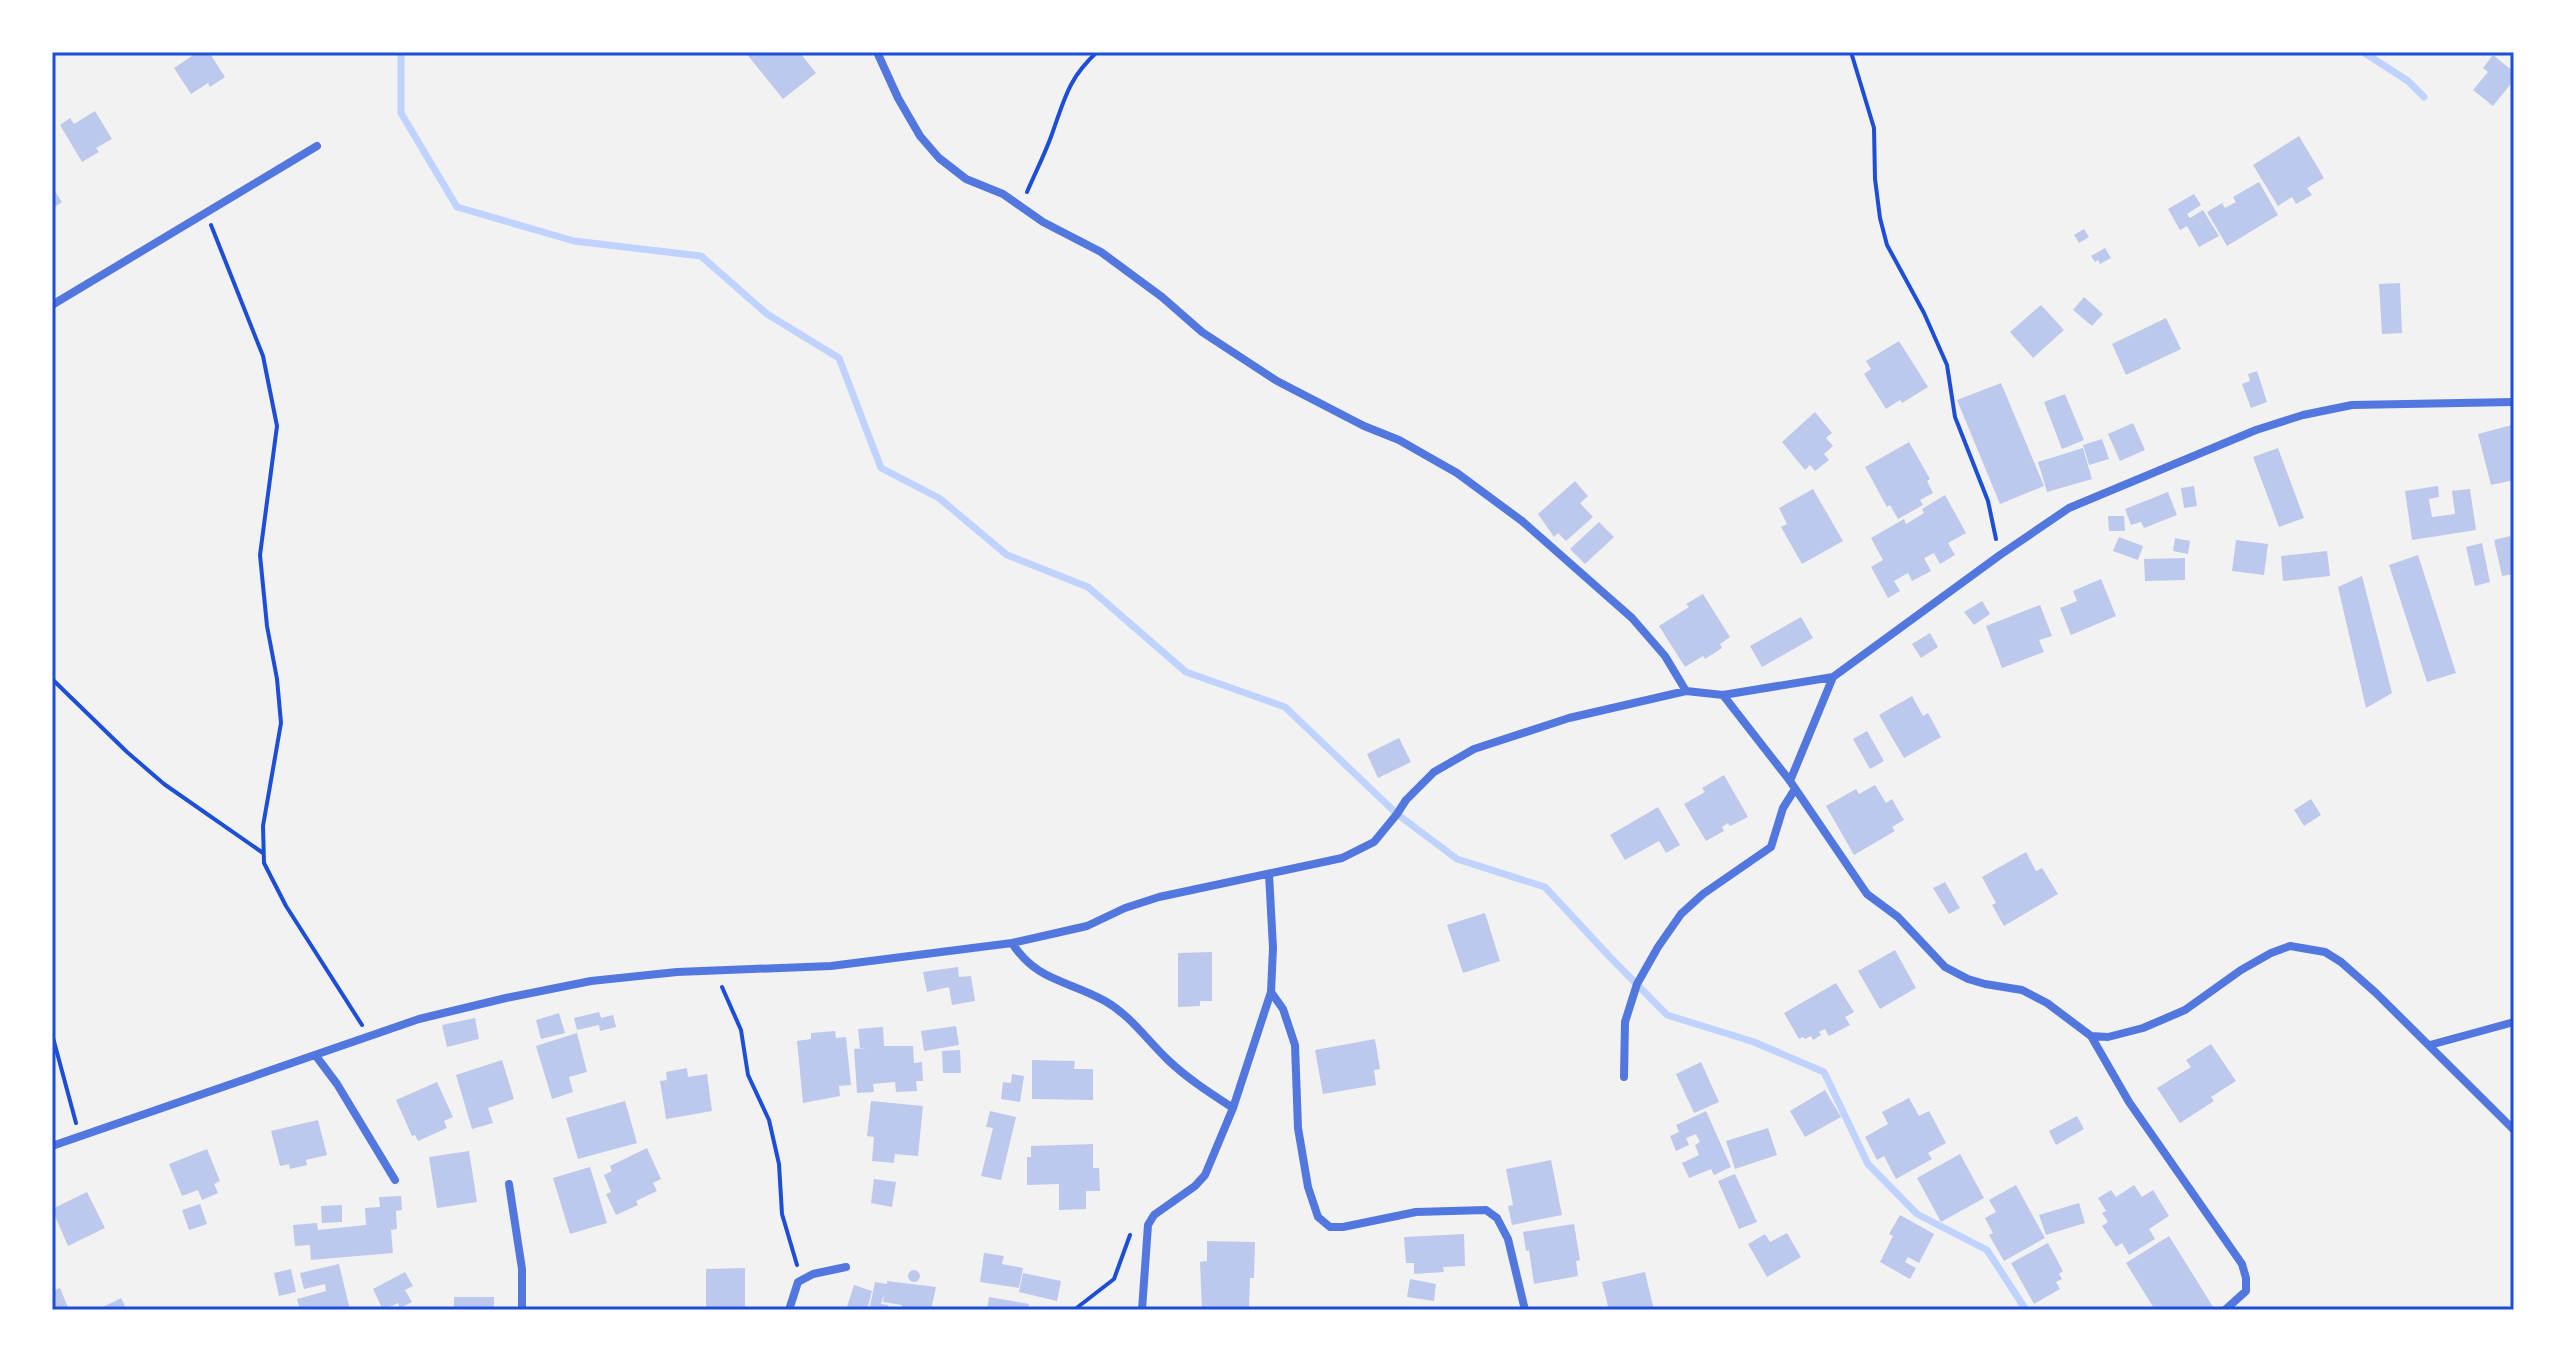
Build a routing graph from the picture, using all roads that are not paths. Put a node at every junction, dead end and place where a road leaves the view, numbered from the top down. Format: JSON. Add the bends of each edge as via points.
{"nodes":[{"id":1,"x":877,"y":52,"type":"edge"},
{"id":2,"x":317,"y":146,"type":"dead end"},
{"id":3,"x":52,"y":305,"type":"edge"},
{"id":4,"x":2514,"y":402,"type":"edge"},
{"id":5,"x":1833,"y":677,"type":"junction"},
{"id":6,"x":1686,"y":691,"type":"junction"},
{"id":7,"x":1723,"y":695,"type":"junction"},
{"id":8,"x":1792,"y":785,"type":"junction"},
{"id":9,"x":1269,"y":874,"type":"junction"},
{"id":10,"x":1012,"y":943,"type":"junction"},
{"id":11,"x":1271,"y":992,"type":"junction"},
{"id":12,"x":2514,"y":1022,"type":"edge"},
{"id":13,"x":2091,"y":1036,"type":"junction"},
{"id":14,"x":2430,"y":1045,"type":"junction"},
{"id":15,"x":316,"y":1056,"type":"junction"},
{"id":16,"x":1624,"y":1077,"type":"dead end"},
{"id":17,"x":1233,"y":1108,"type":"junction"},
{"id":18,"x":2514,"y":1130,"type":"edge"},
{"id":19,"x":52,"y":1146,"type":"edge"},
{"id":20,"x":395,"y":1180,"type":"dead end"},
{"id":21,"x":509,"y":1184,"type":"dead end"},
{"id":22,"x":846,"y":1267,"type":"dead end"},
{"id":23,"x":522,"y":1310,"type":"edge"},
{"id":24,"x":789,"y":1310,"type":"edge"},
{"id":25,"x":1142,"y":1310,"type":"edge"},
{"id":26,"x":1525,"y":1310,"type":"edge"},
{"id":27,"x":2225,"y":1310,"type":"edge"}],
"edges":[{"from":1,"to":6,"type":"street","via":[[920,136],[939,158],[966,179],[1003,194],[1101,252],[1202,332],[1277,381],[1457,473],[1522,521],[1632,618]]},
{"from":2,"to":3,"type":"street"},
{"from":4,"to":5,"type":"street","via":[[2352,405],[2256,430],[2069,508]]},
{"from":5,"to":7,"type":"street"},
{"from":5,"to":8,"type":"street"},
{"from":6,"to":7,"type":"street"},
{"from":6,"to":9,"type":"street","via":[[1569,718],[1474,749],[1434,772],[1374,842],[1342,858]]},
{"from":7,"to":8,"type":"street"},
{"from":8,"to":13,"type":"street","via":[[1867,894],[1898,917],[1945,967],[1976,981],[2022,990]]},
{"from":8,"to":16,"type":"street","via":[[1771,847],[1703,894],[1658,947],[1637,984],[1625,1022]]},
{"from":9,"to":10,"type":"street","via":[[1159,897],[1087,926]]},
{"from":9,"to":11,"type":"street"},
{"from":10,"to":15,"type":"street","via":[[831,966],[677,972],[563,987],[419,1019]]},
{"from":10,"to":17,"type":"street","via":[[1042,974],[1108,1002],[1167,1059]]},
{"from":11,"to":17,"type":"street"},
{"from":11,"to":26,"type":"street","via":[[1295,1045],[1298,1128],[1318,1217],[1330,1227],[1343,1227],[1416,1212],[1486,1210],[1508,1239]]},
{"from":12,"to":14,"type":"street"},
{"from":13,"to":14,"type":"street","via":[[2143,1028],[2185,1010],[2241,970],[2290,946],[2325,952],[2341,962]]},
{"from":13,"to":27,"type":"street","via":[[2129,1102],[2242,1264],[2246,1291]]},
{"from":14,"to":18,"type":"street"},
{"from":15,"to":19,"type":"street"},
{"from":15,"to":20,"type":"street"},
{"from":17,"to":25,"type":"street","via":[[1205,1175],[1148,1225]]},
{"from":21,"to":23,"type":"street","via":[[522,1269]]},
{"from":22,"to":24,"type":"street","via":[[798,1282]]}]}
